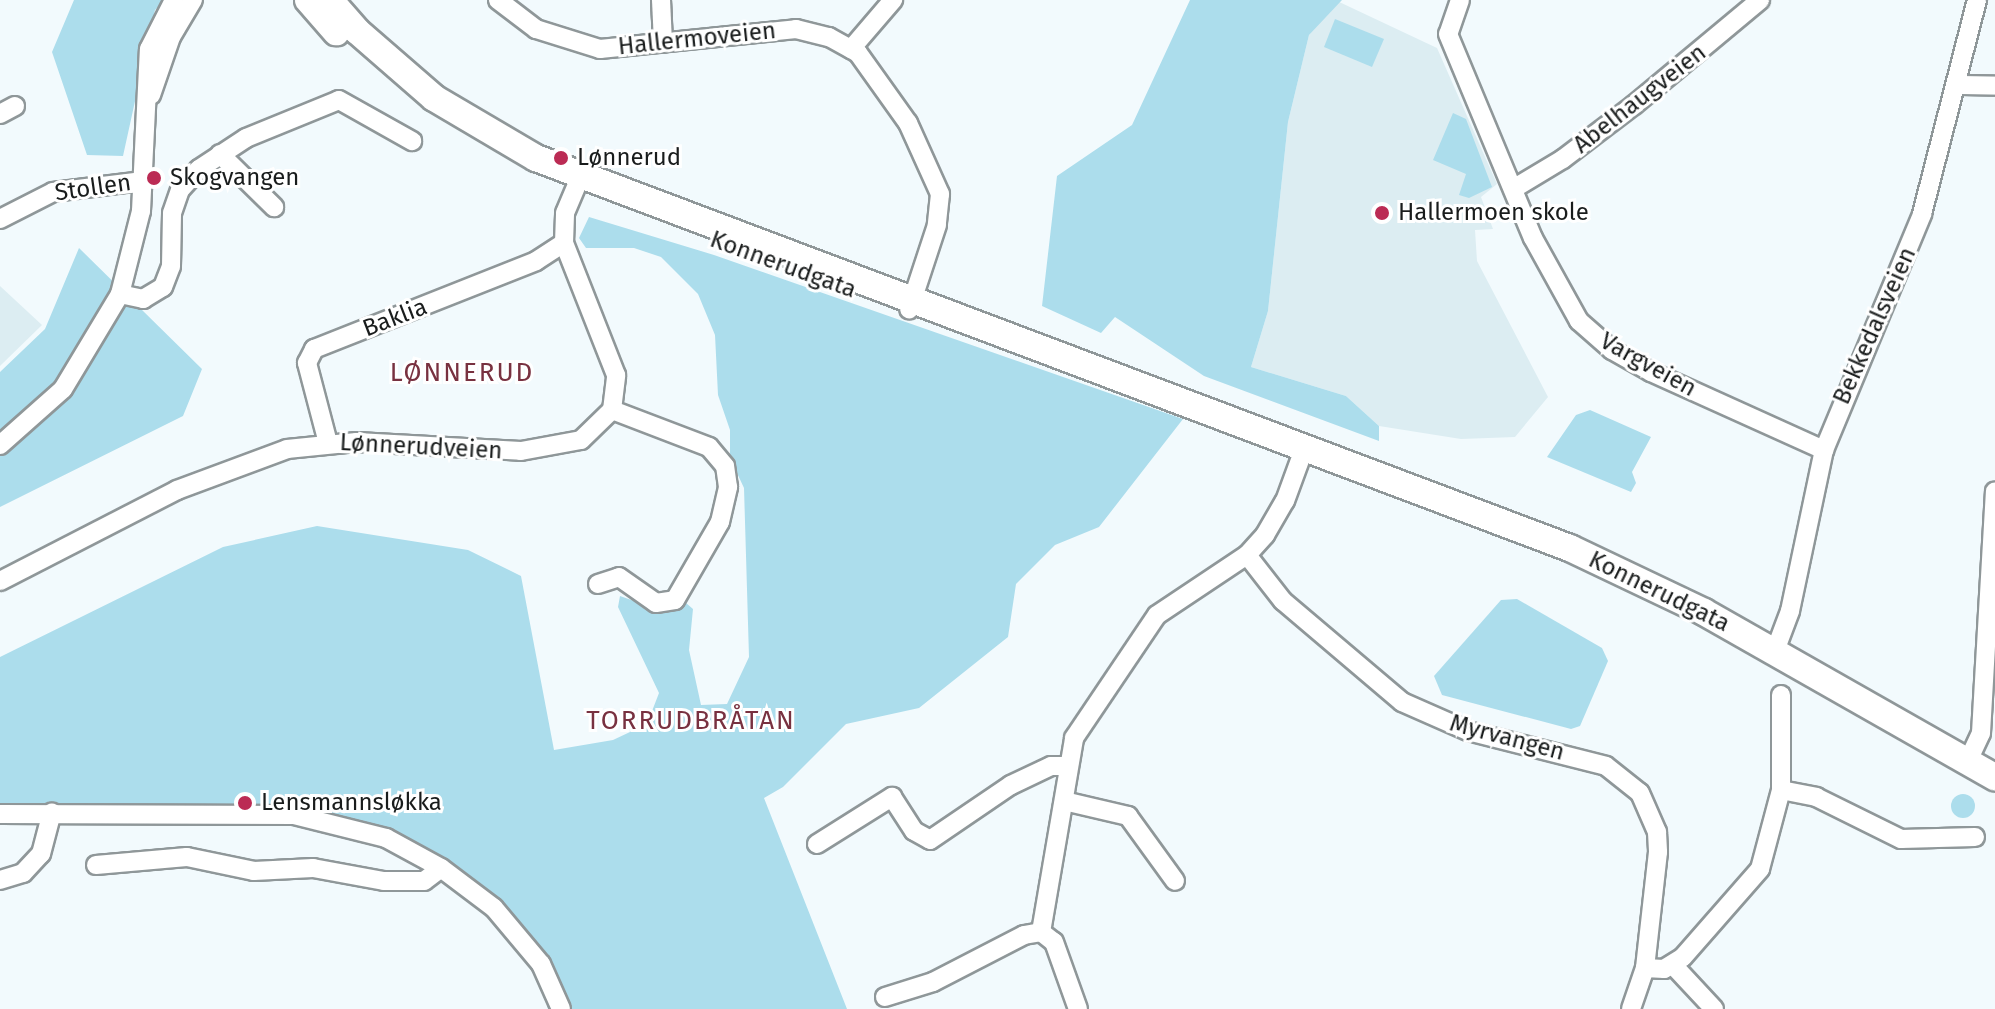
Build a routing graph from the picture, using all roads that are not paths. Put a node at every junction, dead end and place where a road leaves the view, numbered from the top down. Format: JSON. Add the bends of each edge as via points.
{"nodes":[{"id":1,"x":174,"y":0,"type":"edge"},
{"id":2,"x":193,"y":0,"type":"edge"},
{"id":3,"x":308,"y":0,"type":"edge"},
{"id":4,"x":330,"y":0,"type":"edge"},
{"id":5,"x":498,"y":0,"type":"edge"},
{"id":6,"x":661,"y":0,"type":"edge"},
{"id":7,"x":893,"y":0,"type":"edge"},
{"id":8,"x":1460,"y":0,"type":"edge"},
{"id":9,"x":1760,"y":0,"type":"edge"},
{"id":10,"x":1977,"y":0,"type":"edge"},
{"id":11,"x":663,"y":43,"type":"junction"},
{"id":12,"x":851,"y":49,"type":"junction"},
{"id":13,"x":1956,"y":85,"type":"junction"},
{"id":14,"x":1995,"y":86,"type":"edge"},
{"id":15,"x":146,"y":109,"type":"junction"},
{"id":16,"x":412,"y":141,"type":"dead end"},
{"id":17,"x":220,"y":154,"type":"junction"},
{"id":18,"x":143,"y":181,"type":"junction"},
{"id":19,"x":577,"y":183,"type":"junction"},
{"id":20,"x":1513,"y":189,"type":"junction"},
{"id":21,"x":274,"y":207,"type":"dead end"},
{"id":22,"x":0,"y":219,"type":"edge"},
{"id":23,"x":564,"y":243,"type":"junction"},
{"id":24,"x":120,"y":294,"type":"junction"},
{"id":25,"x":911,"y":304,"type":"junction"},
{"id":26,"x":612,"y":410,"type":"junction"},
{"id":27,"x":328,"y":443,"type":"junction"},
{"id":28,"x":0,"y":445,"type":"edge"},
{"id":29,"x":1304,"y":449,"type":"junction"},
{"id":30,"x":1824,"y":450,"type":"junction"},
{"id":31,"x":1995,"y":491,"type":"edge"},
{"id":32,"x":1247,"y":555,"type":"junction"},
{"id":33,"x":0,"y":581,"type":"edge"},
{"id":34,"x":598,"y":584,"type":"dead end"},
{"id":35,"x":1775,"y":651,"type":"junction"},
{"id":36,"x":1781,"y":695,"type":"dead end"},
{"id":37,"x":1968,"y":761,"type":"junction"},
{"id":38,"x":1067,"y":766,"type":"junction"},
{"id":39,"x":1995,"y":777,"type":"edge"},
{"id":40,"x":1781,"y":790,"type":"junction"},
{"id":41,"x":1064,"y":801,"type":"junction"},
{"id":42,"x":52,"y":812,"type":"junction"},
{"id":43,"x":0,"y":814,"type":"edge"},
{"id":44,"x":1975,"y":837,"type":"dead end"},
{"id":45,"x":817,"y":844,"type":"dead end"},
{"id":46,"x":96,"y":865,"type":"dead end"},
{"id":47,"x":441,"y":868,"type":"junction"},
{"id":48,"x":0,"y":880,"type":"edge"},
{"id":49,"x":1175,"y":881,"type":"dead end"},
{"id":50,"x":1041,"y":932,"type":"junction"},
{"id":51,"x":1673,"y":965,"type":"junction"},
{"id":52,"x":1645,"y":968,"type":"junction"},
{"id":53,"x":885,"y":997,"type":"dead end"},
{"id":54,"x":561,"y":1009,"type":"edge"},
{"id":55,"x":1078,"y":1009,"type":"edge"},
{"id":56,"x":1631,"y":1009,"type":"edge"},
{"id":57,"x":1714,"y":1009,"type":"edge"}],
"edges":[{"from":1,"to":15,"type":"street","via":[[149,49]]},
{"from":2,"to":15,"type":"street","via":[[171,37]]},
{"from":3,"to":19,"type":"main road","name":"Konnerudgata","via":[[365,61],[424,110],[482,146]]},
{"from":4,"to":19,"type":"main road","name":"Konnerudgata","via":[[357,31],[434,98]]},
{"from":5,"to":11,"type":"street","name":"Hallermoveien","via":[[536,29],[570,43],[600,49]]},
{"from":6,"to":11,"type":"street"},
{"from":7,"to":12,"type":"street"},
{"from":8,"to":20,"type":"street","name":"Vargveien","via":[[1448,34]]},
{"from":9,"to":20,"type":"street","name":"Abelhaugveien","via":[[1624,113]]},
{"from":10,"to":13,"type":"street","name":"Bekkedalsveien"},
{"from":11,"to":12,"type":"street","name":"Hallermoveien","via":[[796,29]]},
{"from":12,"to":25,"type":"street","name":"Hallermoveien","via":[[893,96],[936,179],[937,225]]},
{"from":13,"to":14,"type":"street"},
{"from":13,"to":30,"type":"street","name":"Bekkedalsveien","via":[[1922,214]]},
{"from":15,"to":18,"type":"street"},
{"from":16,"to":17,"type":"street","via":[[339,100],[311,108]]},
{"from":17,"to":21,"type":"street"},
{"from":17,"to":24,"type":"street","via":[[180,190],[172,213],[171,266],[163,287],[143,299]]},
{"from":18,"to":22,"type":"street","name":"Stollen","via":[[62,189],[34,198]]},
{"from":18,"to":24,"type":"street"},
{"from":19,"to":23,"type":"street","via":[[565,213]]},
{"from":19,"to":25,"type":"main road","name":"Konnerudgata"},
{"from":20,"to":30,"type":"street","name":"Vargveien","via":[[1562,297],[1590,333],[1651,372]]},
{"from":23,"to":26,"type":"street","via":[[611,354],[616,375]]},
{"from":23,"to":27,"type":"street","name":"Baklia","via":[[536,261],[314,349],[307,363]]},
{"from":24,"to":28,"type":"street","via":[[83,364],[57,397]]},
{"from":25,"to":29,"type":"main road","name":"Konnerudgata"},
{"from":26,"to":27,"type":"street","name":"Lønnerudveien","via":[[581,440],[546,449]]},
{"from":26,"to":34,"type":"street","via":[[709,447],[725,466],[728,487],[720,522],[675,600],[656,603],[619,577]]},
{"from":27,"to":33,"type":"street","name":"Lønnerudveien","via":[[221,471]]},
{"from":29,"to":32,"type":"street","via":[[1280,512]]},
{"from":29,"to":35,"type":"main road","name":"Konnerudgata","via":[[1457,501],[1570,548]]},
{"from":30,"to":35,"type":"street","name":"Bekkedalsveien","via":[[1790,611]]},
{"from":31,"to":37,"type":"street","via":[[1981,733]]},
{"from":32,"to":38,"type":"street","via":[[1177,599],[1145,628],[1074,738]]},
{"from":32,"to":52,"type":"street","name":"Myrvangen","via":[[1283,601],[1402,702],[1468,731],[1594,762],[1631,782],[1657,832]]},
{"from":35,"to":37,"type":"main road","name":"Konnerudgata"},
{"from":36,"to":40,"type":"street"},
{"from":37,"to":39,"type":"main road","name":"Konnerudgata"},
{"from":38,"to":41,"type":"street"},
{"from":38,"to":45,"type":"street","via":[[1051,766],[1011,785],[930,840],[914,831],[892,797]]},
{"from":40,"to":44,"type":"street","via":[[1816,797],[1901,839]]},
{"from":40,"to":51,"type":"street","via":[[1757,873]]},
{"from":41,"to":49,"type":"street","via":[[1128,816]]},
{"from":41,"to":50,"type":"street"},
{"from":42,"to":43,"type":"street"},
{"from":42,"to":47,"type":"street","via":[[294,815],[386,838]]},
{"from":42,"to":48,"type":"street","via":[[41,854],[23,873]]},
{"from":46,"to":47,"type":"street","via":[[187,857],[254,871],[313,868],[384,881],[424,881]]},
{"from":47,"to":54,"type":"street","via":[[512,927],[541,964]]},
{"from":50,"to":53,"type":"street","via":[[1024,935],[933,982]]},
{"from":50,"to":55,"type":"street","via":[[1054,942]]},
{"from":51,"to":52,"type":"street"},
{"from":51,"to":57,"type":"street"},
{"from":52,"to":56,"type":"street","name":"Myrvangen"}]}
